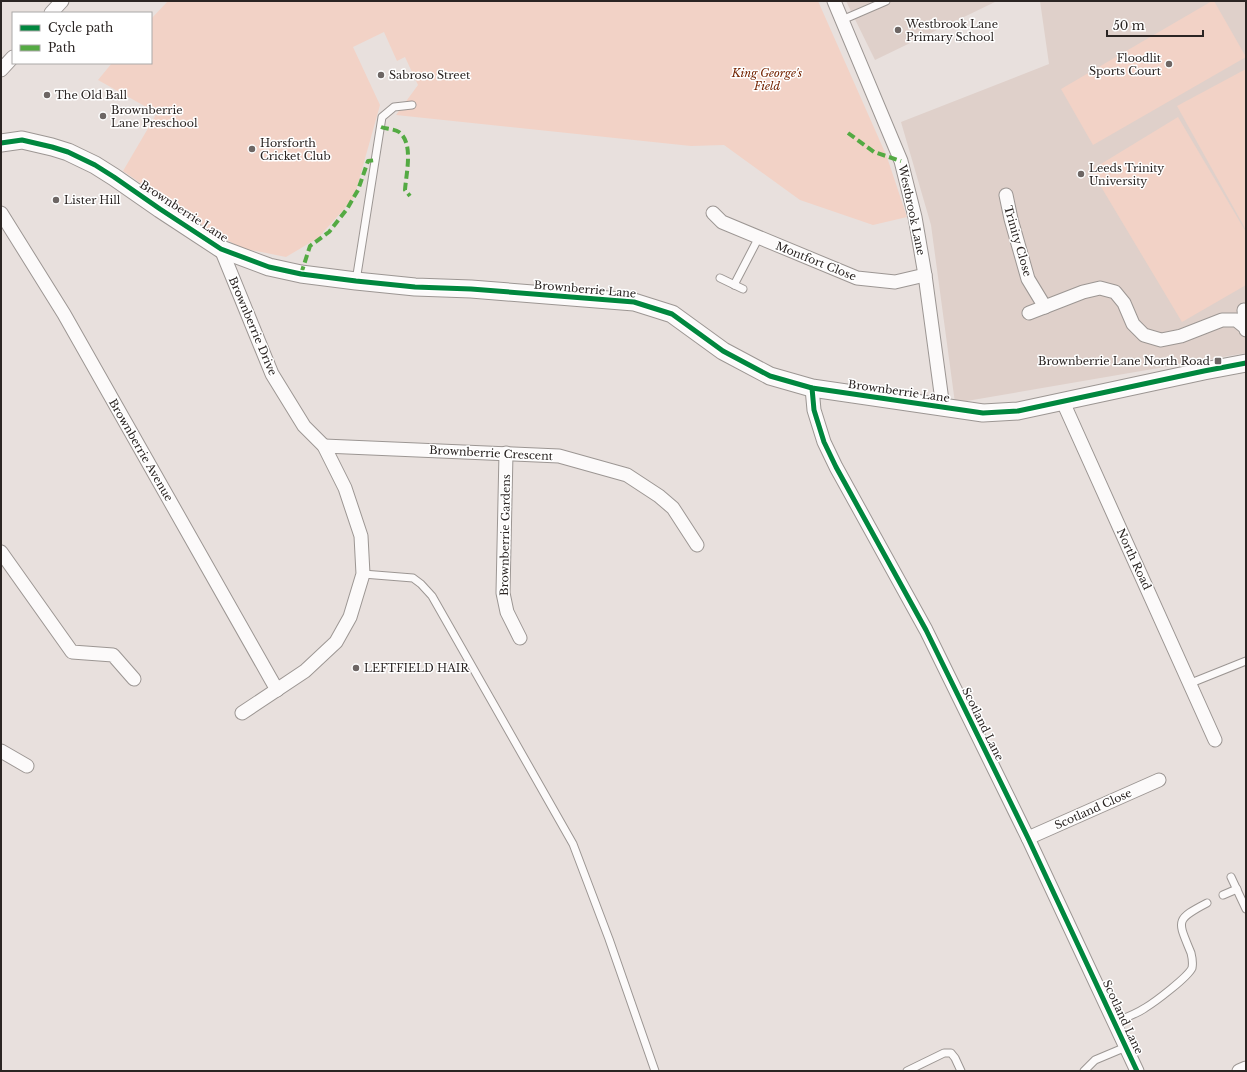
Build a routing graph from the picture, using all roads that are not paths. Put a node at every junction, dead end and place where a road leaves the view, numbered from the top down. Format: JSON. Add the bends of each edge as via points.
{"nodes":[{"id":1,"x":62,"y":1,"type":"edge"},
{"id":2,"x":834,"y":1,"type":"edge"},
{"id":3,"x":886,"y":1,"type":"edge"},
{"id":4,"x":52,"y":12,"type":"edge"},
{"id":5,"x":842,"y":20,"type":"junction"},
{"id":6,"x":12,"y":58,"type":"edge"},
{"id":7,"x":1,"y":70,"type":"edge"},
{"id":8,"x":412,"y":105,"type":"dead end"},
{"id":9,"x":1,"y":143,"type":"edge"},
{"id":10,"x":1006,"y":195,"type":"dead end"},
{"id":11,"x":1,"y":213,"type":"edge"},
{"id":12,"x":713,"y":213,"type":"dead end"},
{"id":13,"x":758,"y":237,"type":"junction"},
{"id":14,"x":221,"y":249,"type":"junction"},
{"id":15,"x":925,"y":275,"type":"junction"},
{"id":16,"x":720,"y":278,"type":"dead end"},
{"id":17,"x":356,"y":281,"type":"junction"},
{"id":18,"x":734,"y":285,"type":"junction"},
{"id":19,"x":742,"y":289,"type":"dead end"},
{"id":20,"x":1045,"y":307,"type":"junction"},
{"id":21,"x":1244,"y":310,"type":"dead end"},
{"id":22,"x":1029,"y":313,"type":"dead end"},
{"id":23,"x":1246,"y":329,"type":"edge"},
{"id":24,"x":1246,"y":363,"type":"edge"},
{"id":25,"x":812,"y":388,"type":"junction"},
{"id":26,"x":1063,"y":402,"type":"junction"},
{"id":27,"x":943,"y":408,"type":"junction"},
{"id":28,"x":324,"y":446,"type":"junction"},
{"id":29,"x":506,"y":453,"type":"junction"},
{"id":30,"x":697,"y":545,"type":"dead end"},
{"id":31,"x":1,"y":552,"type":"edge"},
{"id":32,"x":363,"y":574,"type":"junction"},
{"id":33,"x":520,"y":638,"type":"dead end"},
{"id":34,"x":1246,"y":661,"type":"edge"},
{"id":35,"x":134,"y":679,"type":"dead end"},
{"id":36,"x":1191,"y":683,"type":"junction"},
{"id":37,"x":277,"y":690,"type":"junction"},
{"id":38,"x":242,"y":713,"type":"dead end"},
{"id":39,"x":1216,"y":740,"type":"dead end"},
{"id":40,"x":1,"y":751,"type":"edge"},
{"id":41,"x":27,"y":766,"type":"dead end"},
{"id":42,"x":1159,"y":780,"type":"dead end"},
{"id":43,"x":1028,"y":838,"type":"junction"},
{"id":44,"x":1231,"y":877,"type":"dead end"},
{"id":45,"x":1237,"y":889,"type":"junction"},
{"id":46,"x":1223,"y":895,"type":"dead end"},
{"id":47,"x":1207,"y":903,"type":"dead end"},
{"id":48,"x":1246,"y":909,"type":"edge"},
{"id":49,"x":1114,"y":1022,"type":"junction"},
{"id":50,"x":1126,"y":1047,"type":"junction"},
{"id":51,"x":655,"y":1071,"type":"edge"},
{"id":52,"x":907,"y":1071,"type":"edge"},
{"id":53,"x":961,"y":1071,"type":"edge"},
{"id":54,"x":1084,"y":1071,"type":"edge"},
{"id":55,"x":1137,"y":1071,"type":"edge"}],
"edges":[{"from":1,"to":4,"type":"street"},
{"from":2,"to":5,"type":"street","name":"Westbrook Lane"},
{"from":3,"to":5,"type":"lane"},
{"from":5,"to":15,"type":"street","name":"Westbrook Lane","via":[[901,161],[915,217]]},
{"from":6,"to":7,"type":"street"},
{"from":8,"to":17,"type":"lane","via":[[394,107],[382,117]]},
{"from":9,"to":14,"type":"street","name":"Brownberrie Lane","via":[[22,140],[52,147],[95,165]]},
{"from":10,"to":20,"type":"street","name":"Trinity Close","via":[[1010,219],[1028,279]]},
{"from":11,"to":37,"type":"street","name":"Brownberrie Avenue","via":[[68,321]]},
{"from":12,"to":13,"type":"street","name":"Montfort Close","via":[[722,222]]},
{"from":13,"to":15,"type":"street","name":"Montfort Close","via":[[857,278],[895,282]]},
{"from":13,"to":18,"type":"lane"},
{"from":14,"to":17,"type":"street","name":"Brownberrie Lane","via":[[269,267]]},
{"from":14,"to":28,"type":"street","name":"Brownberrie Drive","via":[[272,374],[304,426]]},
{"from":15,"to":27,"type":"street","name":"Westbrook Lane"},
{"from":16,"to":18,"type":"lane"},
{"from":17,"to":25,"type":"street","name":"Brownberrie Lane","via":[[634,302],[672,314],[723,351],[770,376]]},
{"from":18,"to":19,"type":"lane"},
{"from":20,"to":22,"type":"street"},
{"from":20,"to":23,"type":"street","via":[[1100,288],[1115,292],[1124,303],[1133,324],[1144,335],[1161,340],[1181,336],[1222,320],[1236,320]]},
{"from":21,"to":23,"type":"street"},
{"from":24,"to":26,"type":"street","name":"Brownberrie Lane"},
{"from":25,"to":27,"type":"street","name":"Brownberrie Lane"},
{"from":25,"to":43,"type":"street","name":"Scotland Lane","via":[[814,410],[824,442],[836,467],[926,630]]},
{"from":26,"to":27,"type":"street","name":"Brownberrie Lane","via":[[1018,411],[983,413]]},
{"from":26,"to":36,"type":"street","name":"North Road"},
{"from":28,"to":29,"type":"street","name":"Brownberrie Crescent"},
{"from":28,"to":32,"type":"street","name":"Brownberrie Drive","via":[[345,488],[361,536]]},
{"from":29,"to":30,"type":"street","name":"Brownberrie Crescent","via":[[559,456],[627,475],[673,508]]},
{"from":29,"to":33,"type":"street","name":"Brownberrie Gardens","via":[[503,593],[507,612]]},
{"from":31,"to":35,"type":"street","via":[[72,652],[113,655]]},
{"from":32,"to":37,"type":"street","name":"Brownberrie Drive","via":[[350,617],[336,642],[305,671]]},
{"from":32,"to":51,"type":"lane","via":[[413,578],[432,596],[572,844],[609,939]]},
{"from":34,"to":36,"type":"lane"},
{"from":36,"to":39,"type":"street","name":"North Road"},
{"from":37,"to":38,"type":"street","name":"Brownberrie Drive"},
{"from":40,"to":41,"type":"street"},
{"from":42,"to":43,"type":"street","name":"Scotland Close"},
{"from":43,"to":49,"type":"street","name":"Scotland Lane"},
{"from":44,"to":45,"type":"lane"},
{"from":45,"to":46,"type":"lane"},
{"from":45,"to":48,"type":"lane"},
{"from":47,"to":49,"type":"lane","via":[[1185,917],[1181,923],[1192,957],[1192,967],[1187,975],[1145,1008]]},
{"from":49,"to":50,"type":"street","name":"Scotland Lane"},
{"from":50,"to":54,"type":"lane","via":[[1095,1060]]},
{"from":50,"to":55,"type":"street","name":"Scotland Lane"},
{"from":52,"to":53,"type":"lane","via":[[944,1053],[951,1053]]}]}
